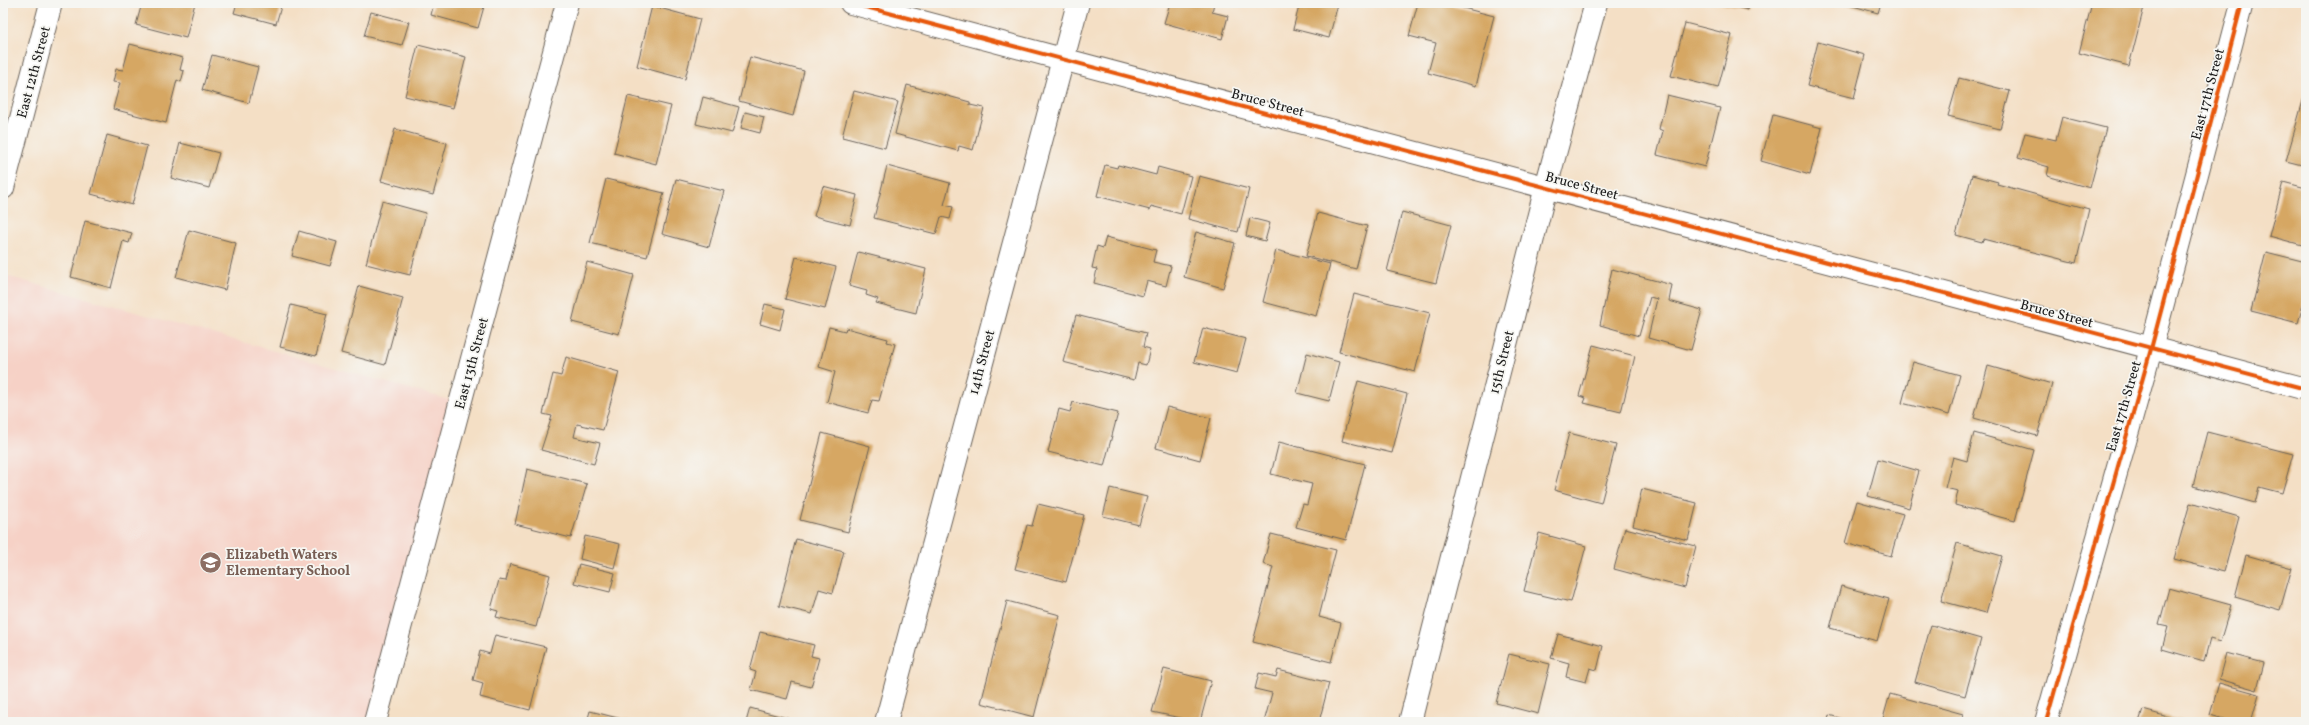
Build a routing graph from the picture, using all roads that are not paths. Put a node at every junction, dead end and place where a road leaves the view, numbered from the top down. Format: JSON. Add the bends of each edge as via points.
{"nodes":[{"id":1,"x":51,"y":3,"type":"edge"},
{"id":2,"x":567,"y":3,"type":"edge"},
{"id":3,"x":851,"y":3,"type":"edge"},
{"id":4,"x":1078,"y":3,"type":"edge"},
{"id":5,"x":1596,"y":3,"type":"edge"},
{"id":6,"x":2242,"y":3,"type":"edge"},
{"id":7,"x":1062,"y":59,"type":"junction"},
{"id":8,"x":1546,"y":187,"type":"junction"},
{"id":9,"x":3,"y":188,"type":"edge"},
{"id":10,"x":2151,"y":349,"type":"junction"},
{"id":11,"x":2306,"y":389,"type":"edge"},
{"id":12,"x":375,"y":722,"type":"edge"},
{"id":13,"x":886,"y":722,"type":"edge"},
{"id":14,"x":1410,"y":722,"type":"edge"},
{"id":15,"x":2046,"y":722,"type":"edge"}],
"edges":[{"from":1,"to":9,"type":"street","name":"East 12th Street"},
{"from":2,"to":12,"type":"street","name":"East 13th Street"},
{"from":3,"to":7,"type":"street","name":"Bruce Street"},
{"from":4,"to":7,"type":"street","name":"14th Street"},
{"from":5,"to":8,"type":"street","name":"15th Street"},
{"from":6,"to":10,"type":"street","name":"East 17th Street"},
{"from":7,"to":8,"type":"street","name":"Bruce Street"},
{"from":7,"to":13,"type":"street","name":"14th Street"},
{"from":8,"to":10,"type":"street","name":"Bruce Street"},
{"from":8,"to":14,"type":"street","name":"15th Street"},
{"from":10,"to":11,"type":"street","name":"Bruce Street"},
{"from":10,"to":15,"type":"street","name":"East 17th Street"}]}
